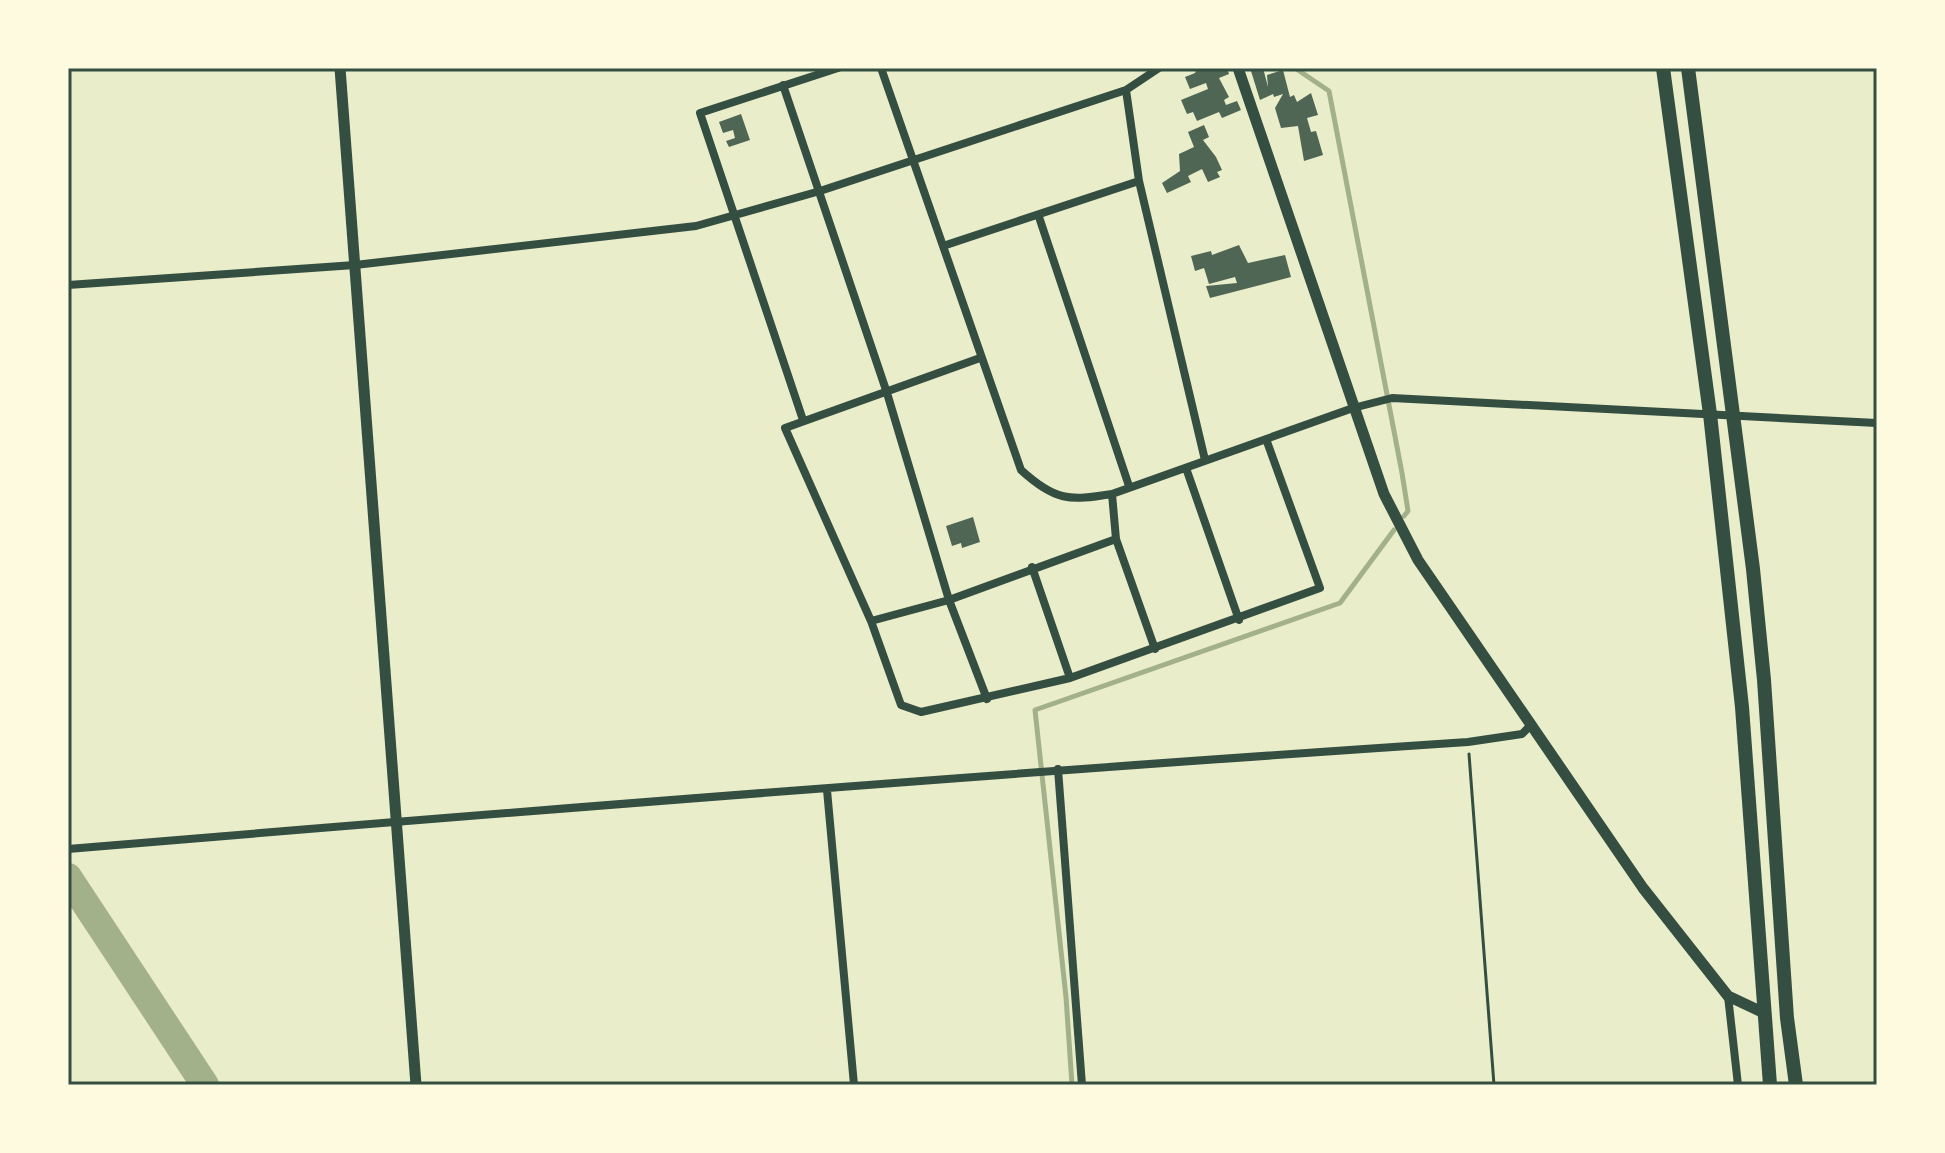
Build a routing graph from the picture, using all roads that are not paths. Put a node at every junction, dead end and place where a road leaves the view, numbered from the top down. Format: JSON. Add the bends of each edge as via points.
{"nodes":[{"id":1,"x":340,"y":68,"type":"edge"},
{"id":2,"x":838,"y":68,"type":"edge"},
{"id":3,"x":881,"y":68,"type":"edge"},
{"id":4,"x":1159,"y":68,"type":"edge"},
{"id":5,"x":1238,"y":68,"type":"edge"},
{"id":6,"x":1663,"y":68,"type":"edge"},
{"id":7,"x":1688,"y":68,"type":"edge"},
{"id":8,"x":783,"y":85,"type":"junction"},
{"id":9,"x":1126,"y":90,"type":"junction"},
{"id":10,"x":913,"y":158,"type":"junction"},
{"id":11,"x":1139,"y":181,"type":"junction"},
{"id":12,"x":820,"y":191,"type":"junction"},
{"id":13,"x":1039,"y":217,"type":"junction"},
{"id":14,"x":734,"y":218,"type":"junction"},
{"id":15,"x":943,"y":246,"type":"junction"},
{"id":16,"x":355,"y":265,"type":"junction"},
{"id":17,"x":68,"y":285,"type":"edge"},
{"id":18,"x":980,"y":358,"type":"junction"},
{"id":19,"x":887,"y":393,"type":"junction"},
{"id":20,"x":1353,"y":408,"type":"junction"},
{"id":21,"x":1710,"y":414,"type":"junction"},
{"id":22,"x":1731,"y":415,"type":"junction"},
{"id":23,"x":803,"y":420,"type":"junction"},
{"id":24,"x":1877,"y":423,"type":"edge"},
{"id":25,"x":1266,"y":439,"type":"junction"},
{"id":26,"x":1205,"y":460,"type":"junction"},
{"id":27,"x":1186,"y":468,"type":"junction"},
{"id":28,"x":1129,"y":486,"type":"junction"},
{"id":29,"x":1112,"y":494,"type":"junction"},
{"id":30,"x":1116,"y":539,"type":"junction"},
{"id":31,"x":1032,"y":567,"type":"junction"},
{"id":32,"x":949,"y":600,"type":"junction"},
{"id":33,"x":1239,"y":620,"type":"junction"},
{"id":34,"x":871,"y":621,"type":"junction"},
{"id":35,"x":1155,"y":649,"type":"junction"},
{"id":36,"x":1070,"y":678,"type":"junction"},
{"id":37,"x":987,"y":699,"type":"junction"},
{"id":38,"x":1532,"y":724,"type":"junction"},
{"id":39,"x":1058,"y":769,"type":"junction"},
{"id":40,"x":827,"y":790,"type":"junction"},
{"id":41,"x":396,"y":822,"type":"junction"},
{"id":42,"x":68,"y":849,"type":"edge"},
{"id":43,"x":1728,"y":996,"type":"junction"},
{"id":44,"x":1762,"y":1012,"type":"junction"},
{"id":45,"x":416,"y":1085,"type":"edge"},
{"id":46,"x":854,"y":1085,"type":"edge"},
{"id":47,"x":1082,"y":1085,"type":"edge"},
{"id":48,"x":1738,"y":1085,"type":"edge"},
{"id":49,"x":1770,"y":1085,"type":"edge"},
{"id":50,"x":1796,"y":1085,"type":"edge"}],
"edges":[{"from":1,"to":16,"type":"street"},
{"from":2,"to":8,"type":"street"},
{"from":3,"to":10,"type":"street"},
{"from":4,"to":9,"type":"street"},
{"from":5,"to":20,"type":"street"},
{"from":6,"to":21,"type":"highway"},
{"from":7,"to":22,"type":"highway"},
{"from":8,"to":12,"type":"street"},
{"from":8,"to":14,"type":"street","via":[[700,113]]},
{"from":9,"to":10,"type":"street"},
{"from":9,"to":11,"type":"street"},
{"from":10,"to":12,"type":"street"},
{"from":10,"to":15,"type":"street"},
{"from":11,"to":13,"type":"street"},
{"from":11,"to":26,"type":"street"},
{"from":12,"to":14,"type":"street"},
{"from":12,"to":19,"type":"street"},
{"from":13,"to":15,"type":"street"},
{"from":13,"to":28,"type":"street"},
{"from":14,"to":16,"type":"street"},
{"from":14,"to":23,"type":"street"},
{"from":15,"to":18,"type":"street"},
{"from":16,"to":17,"type":"street"},
{"from":16,"to":41,"type":"street"},
{"from":18,"to":19,"type":"street"},
{"from":18,"to":29,"type":"street","via":[[1021,470],[1043,490],[1073,500]]},
{"from":19,"to":23,"type":"street"},
{"from":19,"to":32,"type":"street"},
{"from":20,"to":21,"type":"street","via":[[1392,398]]},
{"from":20,"to":25,"type":"street"},
{"from":20,"to":38,"type":"street","via":[[1384,494],[1418,560]]},
{"from":21,"to":22,"type":"street"},
{"from":21,"to":44,"type":"highway","via":[[1742,707]]},
{"from":22,"to":24,"type":"street"},
{"from":22,"to":50,"type":"highway","via":[[1764,680]]},
{"from":23,"to":34,"type":"street","via":[[785,428]]},
{"from":25,"to":26,"type":"street"},
{"from":25,"to":33,"type":"street","via":[[1320,588]]},
{"from":26,"to":27,"type":"street"},
{"from":27,"to":28,"type":"street"},
{"from":27,"to":33,"type":"street"},
{"from":28,"to":29,"type":"street"},
{"from":29,"to":30,"type":"street"},
{"from":30,"to":31,"type":"street"},
{"from":30,"to":35,"type":"street"},
{"from":31,"to":32,"type":"street"},
{"from":31,"to":36,"type":"street"},
{"from":32,"to":34,"type":"street"},
{"from":32,"to":37,"type":"street"},
{"from":33,"to":35,"type":"street"},
{"from":34,"to":37,"type":"street","via":[[901,705],[921,712]]},
{"from":35,"to":36,"type":"street"},
{"from":36,"to":37,"type":"street"},
{"from":38,"to":39,"type":"street","via":[[1522,734],[1468,742]]},
{"from":38,"to":43,"type":"street","via":[[1643,888]]},
{"from":39,"to":40,"type":"street"},
{"from":39,"to":47,"type":"street"},
{"from":40,"to":41,"type":"street"},
{"from":40,"to":46,"type":"street"},
{"from":41,"to":42,"type":"street"},
{"from":41,"to":45,"type":"street"},
{"from":43,"to":44,"type":"street"},
{"from":43,"to":48,"type":"street"},
{"from":44,"to":49,"type":"highway"}]}
